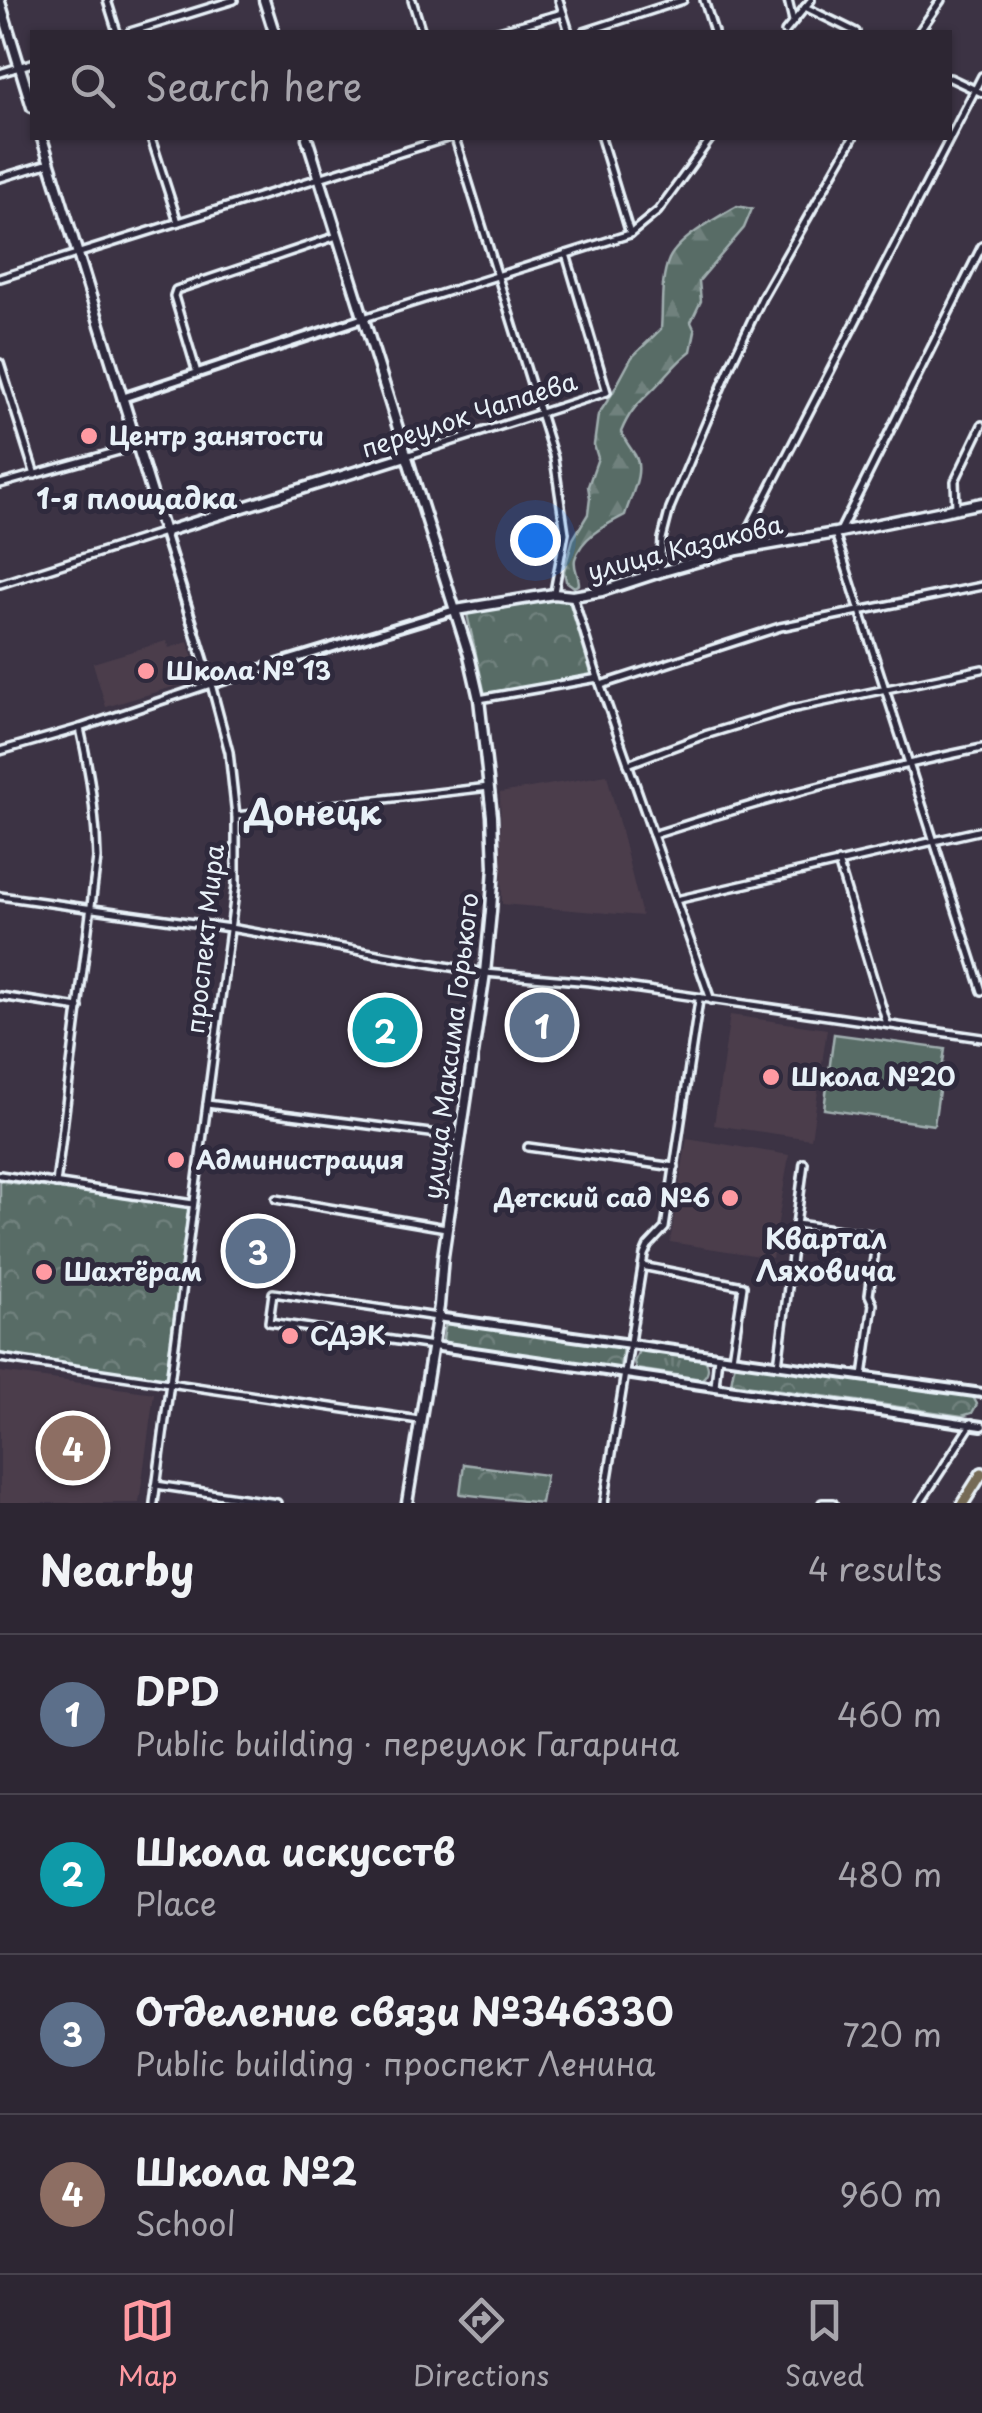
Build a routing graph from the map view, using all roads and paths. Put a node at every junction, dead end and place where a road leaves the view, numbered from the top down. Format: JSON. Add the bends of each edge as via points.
{"nodes":[{"id":1,"x":107,"y":0,"type":"edge"},
{"id":2,"x":234,"y":0,"type":"edge"},
{"id":3,"x":264,"y":0,"type":"edge"},
{"id":4,"x":412,"y":0,"type":"edge"},
{"id":5,"x":559,"y":0,"type":"edge"},
{"id":6,"x":683,"y":0,"type":"edge"},
{"id":7,"x":704,"y":0,"type":"edge"},
{"id":8,"x":788,"y":0,"type":"edge"},
{"id":9,"x":811,"y":0,"type":"edge"},
{"id":10,"x":941,"y":0,"type":"edge"},
{"id":11,"x":0,"y":2,"type":"edge"},
{"id":12,"x":804,"y":8,"type":"junction"},
{"id":13,"x":563,"y":13,"type":"junction"},
{"id":14,"x":3,"y":20,"type":"edge"},
{"id":15,"x":794,"y":21,"type":"junction"},
{"id":16,"x":116,"y":30,"type":"edge"},
{"id":17,"x":136,"y":30,"type":"edge"},
{"id":18,"x":273,"y":30,"type":"edge"},
{"id":19,"x":421,"y":30,"type":"edge"},
{"id":20,"x":501,"y":30,"type":"edge"},
{"id":21,"x":568,"y":30,"type":"edge"},
{"id":22,"x":590,"y":30,"type":"edge"},
{"id":23,"x":713,"y":30,"type":"edge"},
{"id":24,"x":786,"y":30,"type":"edge"},
{"id":25,"x":852,"y":30,"type":"edge"},
{"id":26,"x":920,"y":30,"type":"edge"},
{"id":27,"x":30,"y":64,"type":"edge"},
{"id":28,"x":20,"y":67,"type":"junction"},
{"id":29,"x":0,"y":73,"type":"edge"},
{"id":30,"x":982,"y":76,"type":"edge"},
{"id":31,"x":952,"y":79,"type":"edge"},
{"id":32,"x":978,"y":91,"type":"edge"},
{"id":33,"x":30,"y":100,"type":"edge"},
{"id":34,"x":43,"y":140,"type":"edge"},
{"id":35,"x":152,"y":140,"type":"edge"},
{"id":36,"x":308,"y":140,"type":"edge"},
{"id":37,"x":444,"y":140,"type":"edge"},
{"id":38,"x":452,"y":140,"type":"edge"},
{"id":39,"x":602,"y":140,"type":"edge"},
{"id":40,"x":710,"y":140,"type":"edge"},
{"id":41,"x":852,"y":140,"type":"edge"},
{"id":42,"x":50,"y":163,"type":"junction"},
{"id":43,"x":0,"y":178,"type":"edge"},
{"id":44,"x":320,"y":178,"type":"junction"},
{"id":45,"x":178,"y":222,"type":"junction"},
{"id":46,"x":630,"y":234,"type":"junction"},
{"id":47,"x":337,"y":236,"type":"junction"},
{"id":48,"x":982,"y":246,"type":"edge"},
{"id":49,"x":78,"y":254,"type":"junction"},
{"id":50,"x":566,"y":254,"type":"junction"},
{"id":51,"x":498,"y":275,"type":"junction"},
{"id":52,"x":0,"y":278,"type":"edge"},
{"id":53,"x":364,"y":318,"type":"junction"},
{"id":54,"x":0,"y":363,"type":"edge"},
{"id":55,"x":197,"y":373,"type":"junction"},
{"id":56,"x":122,"y":398,"type":"junction"},
{"id":57,"x":540,"y":412,"type":"junction"},
{"id":58,"x":982,"y":425,"type":"edge"},
{"id":59,"x":137,"y":446,"type":"junction"},
{"id":60,"x":406,"y":456,"type":"junction"},
{"id":61,"x":34,"y":474,"type":"junction"},
{"id":62,"x":0,"y":484,"type":"edge"},
{"id":63,"x":982,"y":503,"type":"edge"},
{"id":64,"x":956,"y":508,"type":"junction"},
{"id":65,"x":164,"y":532,"type":"junction"},
{"id":66,"x":838,"y":532,"type":"junction"},
{"id":67,"x":738,"y":550,"type":"junction"},
{"id":68,"x":660,"y":572,"type":"junction"},
{"id":69,"x":0,"y":584,"type":"edge"},
{"id":70,"x":982,"y":586,"type":"edge"},
{"id":71,"x":554,"y":594,"type":"junction"},
{"id":72,"x":573,"y":596,"type":"junction"},
{"id":73,"x":456,"y":610,"type":"junction"},
{"id":74,"x":860,"y":611,"type":"junction"},
{"id":75,"x":982,"y":669,"type":"edge"},
{"id":76,"x":599,"y":681,"type":"junction"},
{"id":77,"x":211,"y":684,"type":"junction"},
{"id":78,"x":884,"y":688,"type":"junction"},
{"id":79,"x":479,"y":699,"type":"junction"},
{"id":80,"x":80,"y":728,"type":"junction"},
{"id":81,"x":982,"y":748,"type":"edge"},
{"id":82,"x":0,"y":751,"type":"edge"},
{"id":83,"x":908,"y":763,"type":"junction"},
{"id":84,"x":628,"y":764,"type":"junction"},
{"id":85,"x":489,"y":787,"type":"junction"},
{"id":86,"x":236,"y":816,"type":"junction"},
{"id":87,"x":982,"y":830,"type":"edge"},
{"id":88,"x":653,"y":834,"type":"junction"},
{"id":89,"x":933,"y":840,"type":"junction"},
{"id":90,"x":838,"y":862,"type":"junction"},
{"id":91,"x":0,"y":896,"type":"edge"},
{"id":92,"x":676,"y":900,"type":"junction"},
{"id":93,"x":91,"y":908,"type":"junction"},
{"id":94,"x":230,"y":928,"type":"junction"},
{"id":95,"x":485,"y":973,"type":"junction"},
{"id":96,"x":982,"y":992,"type":"edge"},
{"id":97,"x":0,"y":996,"type":"edge"},
{"id":98,"x":699,"y":998,"type":"junction"},
{"id":99,"x":712,"y":1000,"type":"junction"},
{"id":100,"x":79,"y":1008,"type":"junction"},
{"id":101,"x":887,"y":1024,"type":"junction"},
{"id":102,"x":982,"y":1038,"type":"edge"},
{"id":103,"x":207,"y":1104,"type":"junction"},
{"id":104,"x":461,"y":1138,"type":"junction"},
{"id":105,"x":528,"y":1147,"type":"dead end"},
{"id":106,"x":804,"y":1163,"type":"dead end"},
{"id":107,"x":675,"y":1167,"type":"junction"},
{"id":108,"x":0,"y":1175,"type":"edge"},
{"id":109,"x":56,"y":1184,"type":"junction"},
{"id":110,"x":276,"y":1199,"type":"dead end"},
{"id":111,"x":194,"y":1204,"type":"junction"},
{"id":112,"x":796,"y":1224,"type":"junction"},
{"id":113,"x":447,"y":1228,"type":"junction"},
{"id":114,"x":642,"y":1266,"type":"junction"},
{"id":115,"x":438,"y":1317,"type":"junction"},
{"id":116,"x":630,"y":1344,"type":"junction"},
{"id":117,"x":432,"y":1346,"type":"junction"},
{"id":118,"x":718,"y":1356,"type":"junction"},
{"id":119,"x":0,"y":1358,"type":"edge"},
{"id":120,"x":732,"y":1358,"type":"junction"},
{"id":121,"x":778,"y":1365,"type":"junction"},
{"id":122,"x":625,"y":1374,"type":"junction"},
{"id":123,"x":864,"y":1376,"type":"junction"},
{"id":124,"x":170,"y":1384,"type":"junction"},
{"id":125,"x":715,"y":1386,"type":"junction"},
{"id":126,"x":982,"y":1393,"type":"edge"},
{"id":127,"x":419,"y":1420,"type":"junction"},
{"id":128,"x":979,"y":1423,"type":"edge"},
{"id":129,"x":982,"y":1473,"type":"edge"},
{"id":130,"x":156,"y":1485,"type":"junction"},
{"id":131,"x":154,"y":1503,"type":"edge"},
{"id":132,"x":277,"y":1503,"type":"edge"},
{"id":133,"x":408,"y":1503,"type":"edge"},
{"id":134,"x":604,"y":1503,"type":"edge"},
{"id":135,"x":822,"y":1503,"type":"edge"},
{"id":136,"x":833,"y":1503,"type":"edge"},
{"id":137,"x":920,"y":1503,"type":"edge"},
{"id":138,"x":963,"y":1503,"type":"edge"}],
"edges":[{"from":1,"to":16,"type":"street"},
{"from":2,"to":17,"type":"street"},
{"from":3,"to":18,"type":"main road"},
{"from":4,"to":19,"type":"street"},
{"from":5,"to":13,"type":"street"},
{"from":6,"to":22,"type":"street"},
{"from":7,"to":23,"type":"street"},
{"from":8,"to":15,"type":"street"},
{"from":9,"to":12,"type":"street"},
{"from":10,"to":26,"type":"street"},
{"from":11,"to":14,"type":"main road"},
{"from":12,"to":15,"type":"street"},
{"from":12,"to":25,"type":"street"},
{"from":13,"to":20,"type":"street"},
{"from":13,"to":21,"type":"street"},
{"from":14,"to":28,"type":"main road"},
{"from":15,"to":24,"type":"street"},
{"from":27,"to":28,"type":"street"},
{"from":28,"to":29,"type":"street"},
{"from":28,"to":33,"type":"main road"},
{"from":30,"to":32,"type":"street"},
{"from":31,"to":32,"type":"street"},
{"from":32,"to":67,"type":"street"},
{"from":34,"to":42,"type":"main road","name":"проспект Мира"},
{"from":35,"to":45,"type":"street"},
{"from":36,"to":44,"type":"main road","name":"улица Максима Горького"},
{"from":37,"to":44,"type":"street"},
{"from":38,"to":51,"type":"street"},
{"from":39,"to":46,"type":"street"},
{"from":40,"to":46,"type":"street","via":[[658,211]]},
{"from":41,"to":68,"type":"street","via":[[732,362],[670,508]]},
{"from":42,"to":43,"type":"street"},
{"from":42,"to":49,"type":"main road","name":"проспект Мира"},
{"from":44,"to":45,"type":"street"},
{"from":44,"to":47,"type":"main road","name":"улица Максима Горького"},
{"from":45,"to":49,"type":"street"},
{"from":46,"to":50,"type":"street"},
{"from":47,"to":53,"type":"main road","name":"улица Максима Горького"},
{"from":47,"to":55,"type":"street","via":[[176,290]]},
{"from":48,"to":66,"type":"street"},
{"from":49,"to":52,"type":"street"},
{"from":49,"to":56,"type":"main road","name":"проспект Мира"},
{"from":50,"to":51,"type":"street"},
{"from":50,"to":57,"type":"street","name":"переулок Чапаева","via":[[607,392]]},
{"from":51,"to":53,"type":"street"},
{"from":51,"to":57,"type":"street"},
{"from":53,"to":55,"type":"street"},
{"from":53,"to":60,"type":"main road","name":"улица Максима Горького"},
{"from":54,"to":61,"type":"street"},
{"from":55,"to":56,"type":"street"},
{"from":56,"to":59,"type":"main road","name":"проспект Мира"},
{"from":57,"to":60,"type":"street","name":"переулок Чапаева"},
{"from":57,"to":71,"type":"street","via":[[566,534]]},
{"from":58,"to":64,"type":"street","via":[[954,481]]},
{"from":59,"to":61,"type":"street"},
{"from":59,"to":65,"type":"main road","name":"проспект Мира"},
{"from":60,"to":65,"type":"main road","name":"переулок Чапаева"},
{"from":60,"to":73,"type":"main road","name":"улица Максима Горького"},
{"from":61,"to":62,"type":"street"},
{"from":63,"to":64,"type":"main road","name":"улица Казакова"},
{"from":64,"to":66,"type":"main road","name":"улица Казакова"},
{"from":65,"to":69,"type":"street","name":"переулок Чапаева"},
{"from":65,"to":77,"type":"street","name":"проспект Мира"},
{"from":66,"to":67,"type":"main road","name":"улица Казакова"},
{"from":66,"to":74,"type":"street"},
{"from":67,"to":68,"type":"main road","name":"улица Казакова"},
{"from":68,"to":72,"type":"main road","name":"улица Казакова"},
{"from":70,"to":74,"type":"street"},
{"from":71,"to":72,"type":"main road","name":"улица Казакова"},
{"from":71,"to":73,"type":"main road","name":"улица Казакова"},
{"from":72,"to":76,"type":"street"},
{"from":73,"to":77,"type":"street"},
{"from":73,"to":79,"type":"main road","name":"улица Максима Горького"},
{"from":74,"to":76,"type":"street","via":[[780,627]]},
{"from":74,"to":78,"type":"street"},
{"from":75,"to":78,"type":"street"},
{"from":76,"to":79,"type":"street"},
{"from":76,"to":84,"type":"street"},
{"from":77,"to":80,"type":"street"},
{"from":77,"to":86,"type":"street","name":"проспект Мира","via":[[229,752]]},
{"from":78,"to":83,"type":"street"},
{"from":78,"to":84,"type":"street","via":[[791,709]]},
{"from":79,"to":85,"type":"main road","name":"улица Максима Горького"},
{"from":80,"to":82,"type":"street"},
{"from":80,"to":93,"type":"street","via":[[96,818]]},
{"from":81,"to":83,"type":"street"},
{"from":83,"to":88,"type":"street"},
{"from":83,"to":89,"type":"street"},
{"from":84,"to":88,"type":"street"},
{"from":85,"to":86,"type":"street"},
{"from":85,"to":95,"type":"main road","name":"улица Максима Горького","via":[[494,867]]},
{"from":86,"to":94,"type":"street","name":"проспект Мира"},
{"from":87,"to":89,"type":"street"},
{"from":88,"to":92,"type":"street"},
{"from":89,"to":90,"type":"street"},
{"from":89,"to":96,"type":"street"},
{"from":90,"to":92,"type":"street"},
{"from":90,"to":101,"type":"street"},
{"from":91,"to":93,"type":"street"},
{"from":92,"to":99,"type":"street"},
{"from":93,"to":94,"type":"street"},
{"from":93,"to":100,"type":"street"},
{"from":94,"to":95,"type":"street"},
{"from":94,"to":103,"type":"street","name":"проспект Мира"},
{"from":95,"to":98,"type":"street"},
{"from":95,"to":104,"type":"main road","name":"улица Максима Горького"},
{"from":97,"to":100,"type":"street"},
{"from":98,"to":99,"type":"street"},
{"from":98,"to":107,"type":"street"},
{"from":99,"to":101,"type":"street"},
{"from":100,"to":109,"type":"street"},
{"from":101,"to":102,"type":"street"},
{"from":103,"to":104,"type":"street"},
{"from":103,"to":111,"type":"street","name":"проспект Мира"},
{"from":104,"to":113,"type":"main road","name":"улица Максима Горького"},
{"from":105,"to":107,"type":"street"},
{"from":106,"to":112,"type":"street"},
{"from":107,"to":114,"type":"street","via":[[665,1228],[648,1246]]},
{"from":108,"to":109,"type":"street"},
{"from":109,"to":111,"type":"street"},
{"from":110,"to":113,"type":"street"},
{"from":111,"to":124,"type":"street","name":"проспект Мира"},
{"from":112,"to":121,"type":"street"},
{"from":112,"to":123,"type":"street","via":[[877,1235]]},
{"from":113,"to":115,"type":"main road","name":"улица Максима Горького"},
{"from":114,"to":116,"type":"street"},
{"from":114,"to":120,"type":"street","via":[[743,1286]]},
{"from":115,"to":116,"type":"street"},
{"from":115,"to":117,"type":"main road","name":"улица Максима Горького"},
{"from":115,"to":117,"type":"street","via":[[273,1294],[269,1322]]},
{"from":116,"to":118,"type":"street"},
{"from":116,"to":122,"type":"street"},
{"from":117,"to":122,"type":"street"},
{"from":117,"to":127,"type":"main road","name":"улица Максима Горького"},
{"from":118,"to":120,"type":"street"},
{"from":118,"to":125,"type":"street"},
{"from":119,"to":124,"type":"street"},
{"from":120,"to":121,"type":"street"},
{"from":121,"to":123,"type":"street"},
{"from":122,"to":125,"type":"street"},
{"from":122,"to":134,"type":"street"},
{"from":123,"to":126,"type":"street"},
{"from":124,"to":127,"type":"street"},
{"from":124,"to":130,"type":"street","name":"проспект Мира"},
{"from":125,"to":128,"type":"street"},
{"from":127,"to":133,"type":"main road","name":"улица Максима Горького"},
{"from":128,"to":137,"type":"street"},
{"from":129,"to":138,"type":"highway"},
{"from":130,"to":131,"type":"street","name":"проспект Мира"},
{"from":130,"to":132,"type":"street"},
{"from":135,"to":136,"type":"street"}]}
